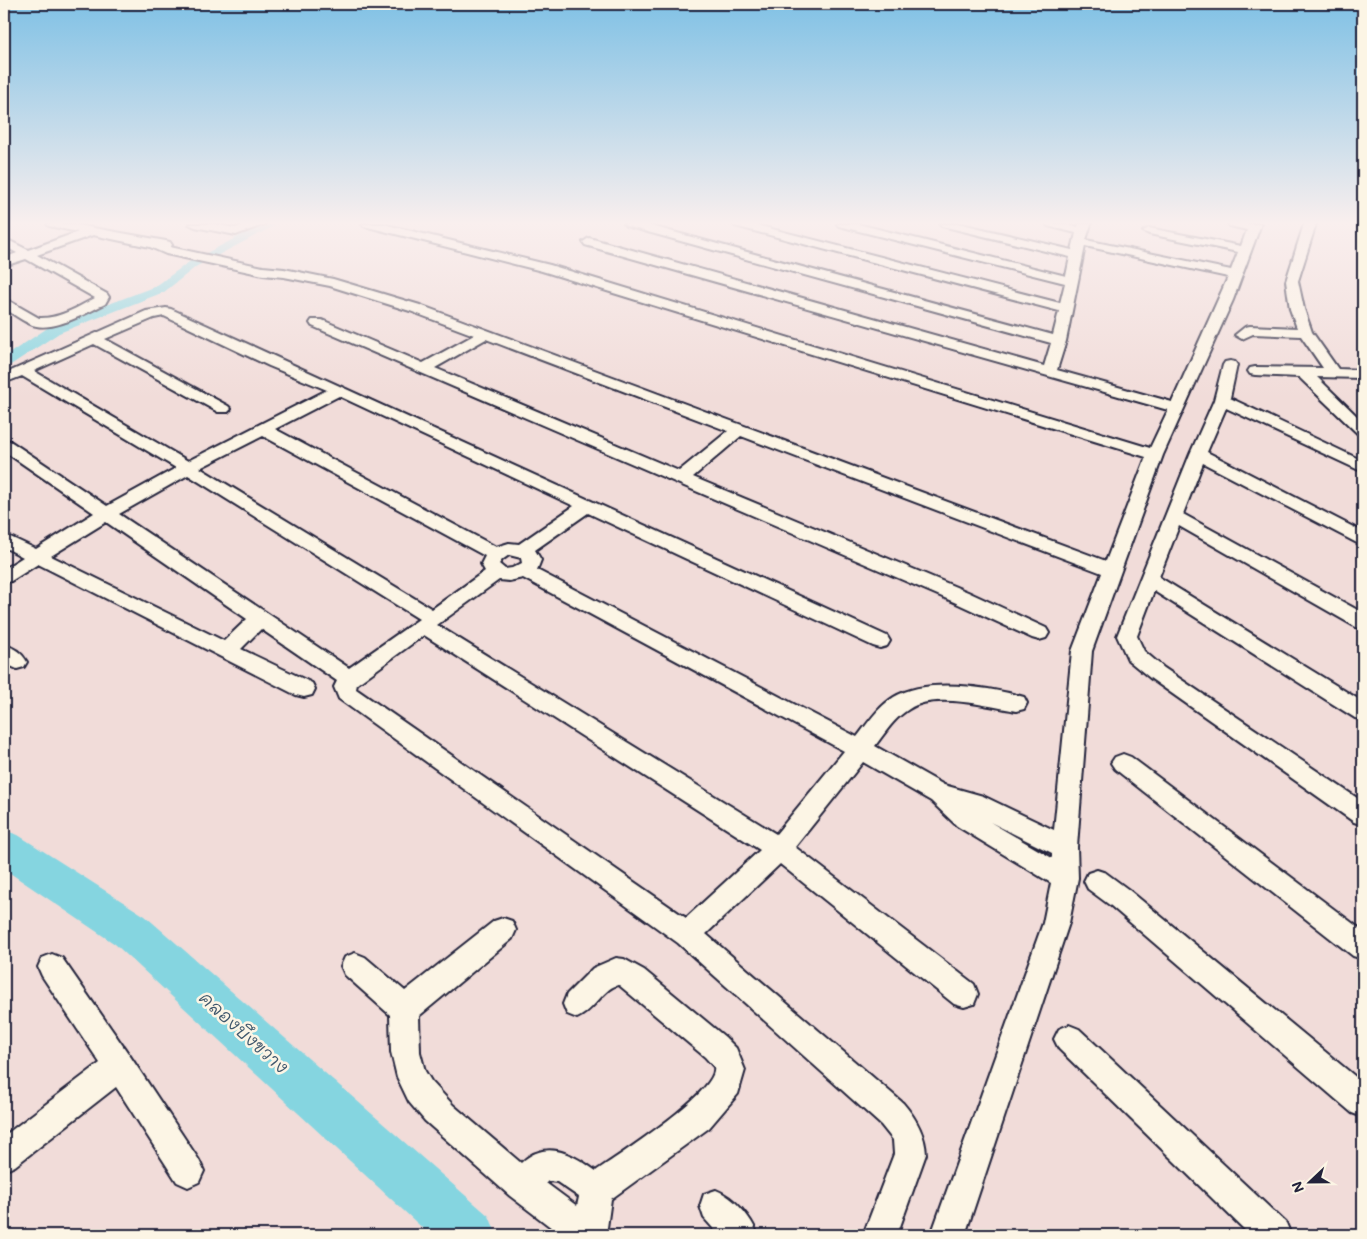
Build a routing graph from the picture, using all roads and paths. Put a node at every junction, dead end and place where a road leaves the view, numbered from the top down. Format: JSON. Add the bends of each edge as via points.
{"nodes":[{"id":1,"x":1072,"y":281,"type":"edge"},
{"id":2,"x":78,"y":282,"type":"edge"},
{"id":3,"x":328,"y":282,"type":"edge"},
{"id":4,"x":591,"y":282,"type":"edge"},
{"id":5,"x":730,"y":282,"type":"edge"},
{"id":6,"x":842,"y":282,"type":"edge"},
{"id":7,"x":961,"y":282,"type":"edge"},
{"id":8,"x":1233,"y":282,"type":"edge"},
{"id":9,"x":1292,"y":282,"type":"edge"},
{"id":10,"x":4,"y":302,"type":"edge"},
{"id":11,"x":1066,"y":309,"type":"junction"},
{"id":12,"x":317,"y":323,"type":"dead end"},
{"id":13,"x":1305,"y":332,"type":"junction"},
{"id":14,"x":484,"y":335,"type":"junction"},
{"id":15,"x":1242,"y":335,"type":"dead end"},
{"id":16,"x":95,"y":339,"type":"junction"},
{"id":17,"x":1059,"y":341,"type":"junction"},
{"id":18,"x":1248,"y":358,"type":"dead end"},
{"id":19,"x":1230,"y":365,"type":"dead end"},
{"id":20,"x":422,"y":369,"type":"junction"},
{"id":21,"x":23,"y":371,"type":"junction"},
{"id":22,"x":1049,"y":372,"type":"junction"},
{"id":23,"x":1305,"y":374,"type":"junction"},
{"id":24,"x":1334,"y":374,"type":"junction"},
{"id":25,"x":1363,"y":374,"type":"edge"},
{"id":26,"x":4,"y":379,"type":"edge"},
{"id":27,"x":337,"y":391,"type":"junction"},
{"id":28,"x":1222,"y":400,"type":"junction"},
{"id":29,"x":1177,"y":408,"type":"junction"},
{"id":30,"x":224,"y":409,"type":"dead end"},
{"id":31,"x":264,"y":430,"type":"junction"},
{"id":32,"x":739,"y":430,"type":"junction"},
{"id":33,"x":1363,"y":430,"type":"edge"},
{"id":34,"x":4,"y":444,"type":"edge"},
{"id":35,"x":1155,"y":454,"type":"junction"},
{"id":36,"x":1198,"y":454,"type":"junction"},
{"id":37,"x":1363,"y":467,"type":"edge"},
{"id":38,"x":188,"y":468,"type":"junction"},
{"id":39,"x":681,"y":478,"type":"junction"},
{"id":40,"x":586,"y":506,"type":"junction"},
{"id":41,"x":107,"y":513,"type":"junction"},
{"id":42,"x":1174,"y":516,"type":"junction"},
{"id":43,"x":1363,"y":539,"type":"edge"},
{"id":44,"x":4,"y":540,"type":"edge"},
{"id":45,"x":36,"y":556,"type":"junction"},
{"id":46,"x":524,"y":560,"type":"junction"},
{"id":47,"x":497,"y":563,"type":"junction"},
{"id":48,"x":1114,"y":570,"type":"junction"},
{"id":49,"x":4,"y":576,"type":"edge"},
{"id":50,"x":1150,"y":580,"type":"junction"},
{"id":51,"x":261,"y":618,"type":"junction"},
{"id":52,"x":1363,"y":622,"type":"edge"},
{"id":53,"x":429,"y":623,"type":"junction"},
{"id":54,"x":1039,"y":633,"type":"dead end"},
{"id":55,"x":880,"y":641,"type":"dead end"},
{"id":56,"x":228,"y":650,"type":"junction"},
{"id":57,"x":349,"y":678,"type":"junction"},
{"id":58,"x":304,"y":689,"type":"dead end"},
{"id":59,"x":1016,"y":703,"type":"dead end"},
{"id":60,"x":1363,"y":712,"type":"edge"},
{"id":61,"x":860,"y":749,"type":"junction"},
{"id":62,"x":1123,"y":763,"type":"dead end"},
{"id":63,"x":939,"y":794,"type":"junction"},
{"id":64,"x":1363,"y":815,"type":"edge"},
{"id":65,"x":1065,"y":847,"type":"junction"},
{"id":66,"x":778,"y":849,"type":"junction"},
{"id":67,"x":1065,"y":878,"type":"junction"},
{"id":68,"x":1097,"y":881,"type":"dead end"},
{"id":69,"x":503,"y":930,"type":"dead end"},
{"id":70,"x":686,"y":934,"type":"junction"},
{"id":71,"x":1363,"y":947,"type":"edge"},
{"id":72,"x":355,"y":966,"type":"dead end"},
{"id":73,"x":52,"y":967,"type":"dead end"},
{"id":74,"x":964,"y":994,"type":"dead end"},
{"id":75,"x":577,"y":1004,"type":"dead end"},
{"id":76,"x":406,"y":1010,"type":"junction"},
{"id":77,"x":1069,"y":1039,"type":"dead end"},
{"id":78,"x":120,"y":1066,"type":"junction"},
{"id":79,"x":1363,"y":1102,"type":"edge"},
{"id":80,"x":4,"y":1156,"type":"edge"},
{"id":81,"x":188,"y":1171,"type":"dead end"},
{"id":82,"x":522,"y":1185,"type":"junction"},
{"id":83,"x":596,"y":1190,"type":"junction"},
{"id":84,"x":716,"y":1206,"type":"dead end"},
{"id":85,"x":588,"y":1235,"type":"edge"},
{"id":86,"x":741,"y":1235,"type":"edge"},
{"id":87,"x":880,"y":1235,"type":"edge"},
{"id":88,"x":948,"y":1235,"type":"edge"},
{"id":89,"x":1274,"y":1235,"type":"edge"}],
"edges":[{"from":1,"to":11,"type":"street"},
{"from":2,"to":10,"type":"street","via":[[102,295],[102,299],[64,318],[36,322]]},
{"from":3,"to":14,"type":"street","via":[[384,298]]},
{"from":4,"to":35,"type":"street"},
{"from":5,"to":22,"type":"street"},
{"from":6,"to":17,"type":"street"},
{"from":7,"to":11,"type":"street"},
{"from":8,"to":29,"type":"street"},
{"from":9,"to":13,"type":"street"},
{"from":11,"to":17,"type":"street"},
{"from":12,"to":20,"type":"street"},
{"from":13,"to":15,"type":"street","via":[[1250,330]]},
{"from":13,"to":24,"type":"street"},
{"from":14,"to":20,"type":"street"},
{"from":14,"to":32,"type":"street"},
{"from":16,"to":21,"type":"street"},
{"from":16,"to":27,"type":"street","via":[[151,314],[166,312]]},
{"from":16,"to":30,"type":"street"},
{"from":17,"to":22,"type":"street"},
{"from":18,"to":23,"type":"street","via":[[1259,372]]},
{"from":19,"to":28,"type":"street"},
{"from":20,"to":39,"type":"street"},
{"from":21,"to":26,"type":"street"},
{"from":21,"to":38,"type":"street"},
{"from":22,"to":29,"type":"street"},
{"from":23,"to":24,"type":"street"},
{"from":23,"to":33,"type":"street"},
{"from":24,"to":25,"type":"street"},
{"from":27,"to":31,"type":"street"},
{"from":27,"to":40,"type":"street"},
{"from":28,"to":36,"type":"street"},
{"from":28,"to":37,"type":"street"},
{"from":29,"to":35,"type":"street"},
{"from":31,"to":38,"type":"street"},
{"from":31,"to":47,"type":"street"},
{"from":32,"to":39,"type":"street"},
{"from":32,"to":48,"type":"street"},
{"from":34,"to":41,"type":"street"},
{"from":35,"to":48,"type":"street"},
{"from":36,"to":42,"type":"street"},
{"from":36,"to":43,"type":"street"},
{"from":38,"to":41,"type":"street"},
{"from":38,"to":53,"type":"street"},
{"from":39,"to":54,"type":"street"},
{"from":40,"to":46,"type":"street"},
{"from":40,"to":55,"type":"street"},
{"from":41,"to":45,"type":"street"},
{"from":41,"to":51,"type":"street"},
{"from":42,"to":50,"type":"street"},
{"from":42,"to":52,"type":"street"},
{"from":44,"to":45,"type":"street"},
{"from":45,"to":49,"type":"street"},
{"from":45,"to":56,"type":"street"},
{"from":46,"to":47,"type":"street","via":[[509,549]]},
{"from":46,"to":47,"type":"street","via":[[511,575]]},
{"from":46,"to":61,"type":"street"},
{"from":47,"to":53,"type":"street"},
{"from":48,"to":65,"type":"street","via":[[1082,651]]},
{"from":50,"to":60,"type":"street"},
{"from":50,"to":64,"type":"street","via":[[1127,636],[1135,655]]},
{"from":51,"to":56,"type":"street"},
{"from":51,"to":57,"type":"street"},
{"from":53,"to":57,"type":"street"},
{"from":53,"to":66,"type":"street"},
{"from":56,"to":58,"type":"street"},
{"from":57,"to":70,"type":"street","via":[[345,687],[347,693]]},
{"from":59,"to":61,"type":"street","via":[[971,696],[923,696],[904,701],[887,715]]},
{"from":61,"to":63,"type":"street"},
{"from":61,"to":66,"type":"street"},
{"from":62,"to":71,"type":"street"},
{"from":63,"to":65,"type":"street","via":[[975,803]]},
{"from":63,"to":67,"type":"street","via":[[966,819]]},
{"from":65,"to":67,"type":"street"},
{"from":66,"to":70,"type":"street"},
{"from":66,"to":74,"type":"street"},
{"from":67,"to":88,"type":"street","via":[[1056,923]]},
{"from":68,"to":79,"type":"street"},
{"from":69,"to":76,"type":"street"},
{"from":70,"to":87,"type":"street","via":[[905,1128],[910,1154]]},
{"from":72,"to":76,"type":"street"},
{"from":73,"to":78,"type":"street"},
{"from":75,"to":83,"type":"street","via":[[605,976],[622,972],[714,1047],[726,1058],[730,1070],[727,1083],[698,1117]]},
{"from":76,"to":82,"type":"street","via":[[403,1026],[406,1056],[413,1079],[426,1100]]},
{"from":77,"to":89,"type":"street"},
{"from":78,"to":80,"type":"street"},
{"from":78,"to":81,"type":"street"},
{"from":82,"to":83,"type":"street","via":[[540,1167],[549,1164],[558,1166]]},
{"from":82,"to":85,"type":"street"},
{"from":83,"to":85,"type":"street"},
{"from":84,"to":86,"type":"street"}]}
